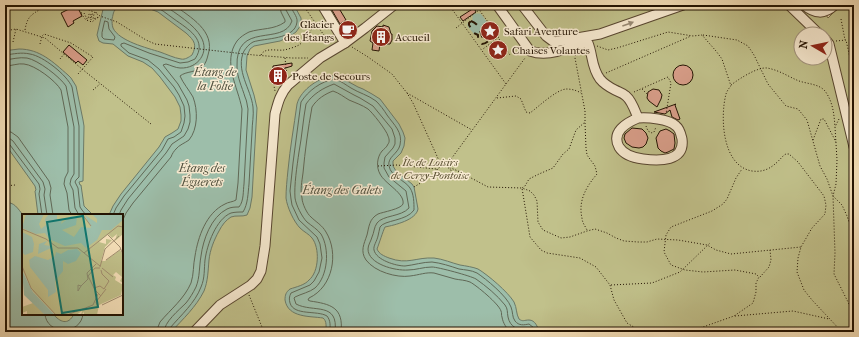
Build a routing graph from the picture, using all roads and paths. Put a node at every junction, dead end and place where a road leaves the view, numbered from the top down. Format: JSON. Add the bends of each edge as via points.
{"nodes":[{"id":1,"x":96,"y":5,"type":"edge"},
{"id":2,"x":303,"y":5,"type":"edge"},
{"id":3,"x":322,"y":5,"type":"edge"},
{"id":4,"x":394,"y":5,"type":"edge"},
{"id":5,"x":449,"y":5,"type":"edge"},
{"id":6,"x":478,"y":5,"type":"edge"},
{"id":7,"x":489,"y":5,"type":"edge"},
{"id":8,"x":498,"y":5,"type":"edge"},
{"id":9,"x":522,"y":5,"type":"edge"},
{"id":10,"x":680,"y":5,"type":"edge"},
{"id":11,"x":789,"y":5,"type":"edge"},
{"id":12,"x":804,"y":5,"type":"edge"},
{"id":13,"x":816,"y":5,"type":"edge"},
{"id":14,"x":823,"y":5,"type":"edge"},
{"id":15,"x":835,"y":5,"type":"edge"},
{"id":16,"x":63,"y":8,"type":"junction"},
{"id":17,"x":83,"y":8,"type":"dead end"},
{"id":18,"x":68,"y":9,"type":"dead end"},
{"id":19,"x":66,"y":10,"type":"dead end"},
{"id":20,"x":480,"y":10,"type":"junction"},
{"id":21,"x":96,"y":13,"type":"junction"},
{"id":22,"x":100,"y":17,"type":"junction"},
{"id":23,"x":841,"y":19,"type":"dead end"},
{"id":24,"x":315,"y":22,"type":"junction"},
{"id":25,"x":462,"y":23,"type":"junction"},
{"id":26,"x":811,"y":26,"type":"edge"},
{"id":27,"x":456,"y":28,"type":"dead end"},
{"id":28,"x":16,"y":30,"type":"junction"},
{"id":29,"x":5,"y":31,"type":"edge"},
{"id":30,"x":24,"y":32,"type":"junction"},
{"id":31,"x":702,"y":35,"type":"junction"},
{"id":32,"x":42,"y":36,"type":"junction"},
{"id":33,"x":693,"y":36,"type":"junction"},
{"id":34,"x":499,"y":38,"type":"junction"},
{"id":35,"x":833,"y":40,"type":"edge"},
{"id":36,"x":846,"y":40,"type":"junction"},
{"id":37,"x":13,"y":42,"type":"dead end"},
{"id":38,"x":345,"y":43,"type":"junction"},
{"id":39,"x":40,"y":44,"type":"dead end"},
{"id":40,"x":585,"y":44,"type":"junction"},
{"id":41,"x":334,"y":49,"type":"junction"},
{"id":42,"x":482,"y":50,"type":"junction"},
{"id":43,"x":530,"y":51,"type":"junction"},
{"id":44,"x":64,"y":54,"type":"junction"},
{"id":45,"x":510,"y":55,"type":"dead end"},
{"id":46,"x":261,"y":56,"type":"junction"},
{"id":47,"x":284,"y":57,"type":"junction"},
{"id":48,"x":320,"y":58,"type":"junction"},
{"id":49,"x":60,"y":59,"type":"dead end"},
{"id":50,"x":833,"y":66,"type":"edge"},
{"id":51,"x":82,"y":69,"type":"junction"},
{"id":52,"x":760,"y":69,"type":"junction"},
{"id":53,"x":78,"y":74,"type":"dead end"},
{"id":54,"x":854,"y":76,"type":"edge"},
{"id":55,"x":598,"y":77,"type":"junction"},
{"id":56,"x":100,"y":83,"type":"junction"},
{"id":57,"x":506,"y":84,"type":"junction"},
{"id":58,"x":288,"y":85,"type":"junction"},
{"id":59,"x":731,"y":86,"type":"junction"},
{"id":60,"x":642,"y":89,"type":"junction"},
{"id":61,"x":93,"y":90,"type":"dead end"},
{"id":62,"x":406,"y":93,"type":"junction"},
{"id":63,"x":582,"y":93,"type":"junction"},
{"id":64,"x":646,"y":94,"type":"dead end"},
{"id":65,"x":627,"y":96,"type":"junction"},
{"id":66,"x":496,"y":98,"type":"junction"},
{"id":67,"x":847,"y":117,"type":"junction"},
{"id":68,"x":638,"y":118,"type":"junction"},
{"id":69,"x":665,"y":121,"type":"junction"},
{"id":70,"x":585,"y":122,"type":"junction"},
{"id":71,"x":151,"y":124,"type":"dead end"},
{"id":72,"x":835,"y":127,"type":"junction"},
{"id":73,"x":472,"y":130,"type":"junction"},
{"id":74,"x":813,"y":141,"type":"junction"},
{"id":75,"x":836,"y":142,"type":"junction"},
{"id":76,"x":854,"y":147,"type":"edge"},
{"id":77,"x":378,"y":166,"type":"dead end"},
{"id":78,"x":442,"y":166,"type":"junction"},
{"id":79,"x":446,"y":166,"type":"junction"},
{"id":80,"x":743,"y":168,"type":"junction"},
{"id":81,"x":437,"y":169,"type":"junction"},
{"id":82,"x":438,"y":173,"type":"junction"},
{"id":83,"x":15,"y":185,"type":"dead end"},
{"id":84,"x":5,"y":186,"type":"edge"},
{"id":85,"x":414,"y":187,"type":"dead end"},
{"id":86,"x":522,"y":188,"type":"junction"},
{"id":87,"x":833,"y":196,"type":"junction"},
{"id":88,"x":587,"y":231,"type":"junction"},
{"id":89,"x":854,"y":237,"type":"edge"},
{"id":90,"x":665,"y":239,"type":"junction"},
{"id":91,"x":710,"y":243,"type":"dead end"},
{"id":92,"x":707,"y":245,"type":"junction"},
{"id":93,"x":801,"y":247,"type":"junction"},
{"id":94,"x":770,"y":250,"type":"junction"},
{"id":95,"x":683,"y":269,"type":"junction"},
{"id":96,"x":759,"y":278,"type":"junction"},
{"id":97,"x":610,"y":285,"type":"junction"},
{"id":98,"x":246,"y":289,"type":"junction"},
{"id":99,"x":854,"y":314,"type":"edge"},
{"id":100,"x":734,"y":316,"type":"junction"},
{"id":101,"x":830,"y":319,"type":"junction"},
{"id":102,"x":194,"y":332,"type":"edge"},
{"id":103,"x":264,"y":332,"type":"edge"},
{"id":104,"x":642,"y":332,"type":"edge"},
{"id":105,"x":683,"y":332,"type":"edge"},
{"id":106,"x":842,"y":332,"type":"edge"}],
"edges":[{"from":1,"to":21,"type":"path"},
{"from":2,"to":24,"type":"path"},
{"from":3,"to":38,"type":"street"},
{"from":4,"to":38,"type":"street"},
{"from":5,"to":25,"type":"path"},
{"from":6,"to":20,"type":"path"},
{"from":7,"to":20,"type":"path"},
{"from":8,"to":43,"type":"street"},
{"from":9,"to":10,"type":"street","one_way":true,"via":[[546,36],[554,42],[600,34]]},
{"from":11,"to":26,"type":"street"},
{"from":12,"to":15,"type":"street","via":[[812,11],[819,12],[829,10]]},
{"from":13,"to":14,"type":"street"},
{"from":16,"to":18,"type":"path"},
{"from":16,"to":19,"type":"path"},
{"from":16,"to":30,"type":"path","via":[[50,6],[34,13],[28,18]]},
{"from":17,"to":21,"type":"path"},
{"from":20,"to":25,"type":"path"},
{"from":20,"to":34,"type":"path"},
{"from":21,"to":22,"type":"path"},
{"from":22,"to":22,"type":"path","via":[[93,19],[92,14],[91,20],[91,14],[87,19],[84,13],[81,13],[86,20],[92,22]]},
{"from":22,"to":46,"type":"path","via":[[120,23],[151,43]]},
{"from":23,"to":36,"type":"path"},
{"from":24,"to":41,"type":"path"},
{"from":24,"to":46,"type":"path","via":[[307,37],[298,45],[285,50],[267,50]]},
{"from":25,"to":27,"type":"path"},
{"from":25,"to":42,"type":"path"},
{"from":28,"to":29,"type":"path"},
{"from":28,"to":30,"type":"path"},
{"from":28,"to":37,"type":"path"},
{"from":30,"to":32,"type":"path"},
{"from":31,"to":33,"type":"path"},
{"from":31,"to":52,"type":"path","via":[[737,40],[748,46]]},
{"from":31,"to":59,"type":"path","via":[[722,60]]},
{"from":32,"to":39,"type":"path"},
{"from":32,"to":44,"type":"path"},
{"from":32,"to":51,"type":"path","via":[[44,34],[71,43],[94,57]]},
{"from":33,"to":40,"type":"path","via":[[668,32],[608,50]]},
{"from":33,"to":55,"type":"path"},
{"from":34,"to":42,"type":"path"},
{"from":34,"to":45,"type":"path"},
{"from":35,"to":36,"type":"path"},
{"from":36,"to":54,"type":"path"},
{"from":38,"to":41,"type":"street"},
{"from":38,"to":62,"type":"path","via":[[392,74]]},
{"from":40,"to":43,"type":"street","via":[[550,53]]},
{"from":40,"to":55,"type":"street"},
{"from":40,"to":63,"type":"path","via":[[577,48],[575,58]]},
{"from":41,"to":48,"type":"street"},
{"from":42,"to":57,"type":"path"},
{"from":43,"to":57,"type":"path"},
{"from":44,"to":49,"type":"path"},
{"from":44,"to":51,"type":"path"},
{"from":46,"to":47,"type":"path"},
{"from":47,"to":48,"type":"path"},
{"from":47,"to":58,"type":"path"},
{"from":48,"to":58,"type":"street"},
{"from":50,"to":67,"type":"street"},
{"from":51,"to":53,"type":"path"},
{"from":51,"to":56,"type":"path"},
{"from":52,"to":59,"type":"path"},
{"from":52,"to":72,"type":"path","via":[[777,71],[824,90],[831,100]]},
{"from":52,"to":74,"type":"path","via":[[768,84],[786,106],[798,109],[807,120]]},
{"from":55,"to":65,"type":"street","via":[[609,87]]},
{"from":56,"to":61,"type":"path"},
{"from":56,"to":71,"type":"path"},
{"from":57,"to":66,"type":"path"},
{"from":58,"to":98,"type":"street","via":[[283,90],[275,114],[262,266],[257,279]]},
{"from":59,"to":80,"type":"path","via":[[726,93],[723,115],[725,132],[728,149],[734,161]]},
{"from":60,"to":64,"type":"path"},
{"from":60,"to":65,"type":"path"},
{"from":60,"to":69,"type":"path","via":[[668,77],[671,83]]},
{"from":62,"to":73,"type":"path"},
{"from":62,"to":78,"type":"path"},
{"from":63,"to":66,"type":"path","via":[[564,89],[530,113],[526,112],[521,99],[516,96]]},
{"from":63,"to":70,"type":"path"},
{"from":65,"to":68,"type":"street"},
{"from":66,"to":73,"type":"path"},
{"from":67,"to":72,"type":"path","via":[[840,118]]},
{"from":67,"to":76,"type":"street"},
{"from":68,"to":69,"type":"street"},
{"from":68,"to":69,"type":"street","via":[[628,122],[618,134],[621,149],[638,158],[669,159],[677,155],[681,149],[682,139],[678,126]]},
{"from":70,"to":86,"type":"path","via":[[576,130],[569,149],[553,168],[529,180]]},
{"from":70,"to":88,"type":"path","via":[[586,148],[597,174],[580,203]]},
{"from":72,"to":75,"type":"path"},
{"from":73,"to":79,"type":"path"},
{"from":74,"to":75,"type":"path","via":[[821,119],[824,119]]},
{"from":74,"to":87,"type":"path"},
{"from":75,"to":87,"type":"path","via":[[836,184]]},
{"from":77,"to":81,"type":"path"},
{"from":78,"to":79,"type":"path"},
{"from":78,"to":81,"type":"path"},
{"from":79,"to":82,"type":"path","via":[[452,170],[450,175],[440,176]]},
{"from":79,"to":86,"type":"path","via":[[488,187]]},
{"from":80,"to":90,"type":"path","via":[[724,204],[671,227]]},
{"from":80,"to":93,"type":"path","via":[[757,171],[767,169],[789,154],[824,196],[825,214],[812,228]]},
{"from":81,"to":82,"type":"path"},
{"from":82,"to":85,"type":"path"},
{"from":83,"to":84,"type":"path"},
{"from":86,"to":88,"type":"path","via":[[534,194],[538,222],[543,230],[561,238]]},
{"from":86,"to":97,"type":"path","via":[[530,237],[541,250],[580,258],[596,267]]},
{"from":87,"to":89,"type":"path","via":[[842,205]]},
{"from":87,"to":99,"type":"path","via":[[834,274]]},
{"from":88,"to":90,"type":"path","via":[[596,229],[624,241],[647,242]]},
{"from":90,"to":92,"type":"path"},
{"from":90,"to":95,"type":"path","via":[[664,252],[671,265]]},
{"from":91,"to":92,"type":"path"},
{"from":92,"to":94,"type":"path","via":[[731,254]]},
{"from":92,"to":95,"type":"path"},
{"from":93,"to":94,"type":"path"},
{"from":93,"to":101,"type":"path","via":[[797,272],[804,290]]},
{"from":94,"to":96,"type":"path","via":[[769,267]]},
{"from":95,"to":96,"type":"path","via":[[704,272],[735,270],[756,274]]},
{"from":95,"to":97,"type":"path","via":[[652,283]]},
{"from":96,"to":100,"type":"path","via":[[753,303]]},
{"from":97,"to":104,"type":"path","via":[[614,300],[627,323]]},
{"from":98,"to":102,"type":"street","via":[[220,305]]},
{"from":98,"to":103,"type":"path"},
{"from":100,"to":101,"type":"path","via":[[793,311]]},
{"from":100,"to":105,"type":"path"},
{"from":101,"to":106,"type":"path"}]}
